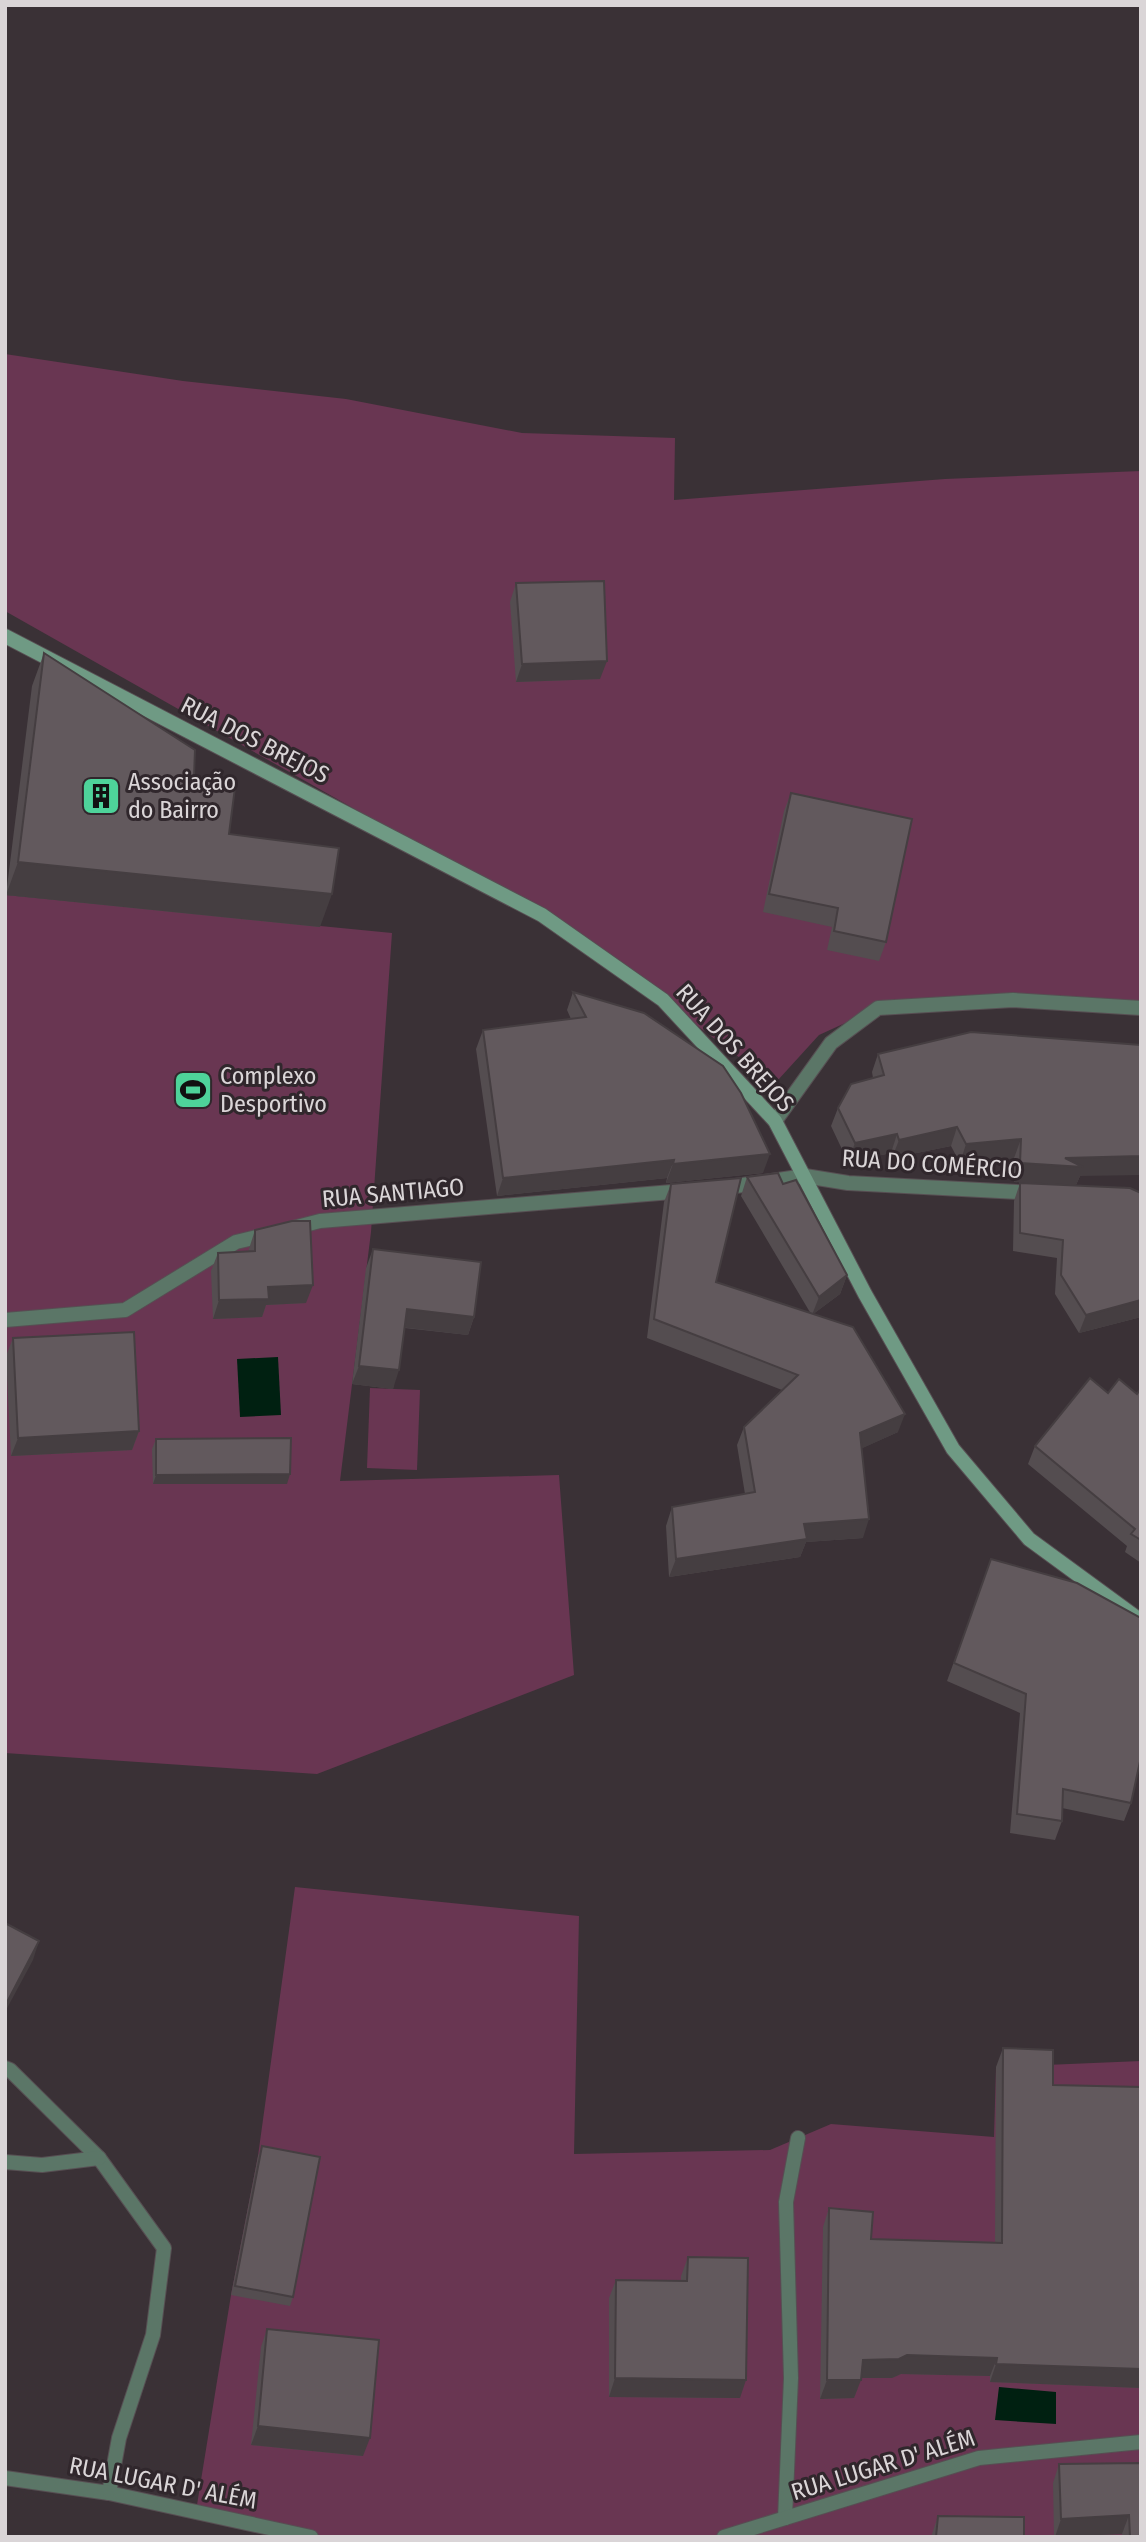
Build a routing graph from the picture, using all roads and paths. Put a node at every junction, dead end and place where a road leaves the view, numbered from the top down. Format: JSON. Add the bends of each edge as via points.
{"nodes":[{"id":1,"x":5,"y":636,"type":"edge"},
{"id":2,"x":1141,"y":1007,"type":"edge"},
{"id":3,"x":775,"y":1121,"type":"junction"},
{"id":4,"x":805,"y":1176,"type":"junction"},
{"id":5,"x":1045,"y":1193,"type":"edge"},
{"id":6,"x":5,"y":1320,"type":"edge"},
{"id":7,"x":1141,"y":1620,"type":"edge"},
{"id":8,"x":5,"y":2068,"type":"edge"},
{"id":9,"x":798,"y":2138,"type":"dead end"},
{"id":10,"x":99,"y":2158,"type":"junction"},
{"id":11,"x":5,"y":2162,"type":"edge"},
{"id":12,"x":1141,"y":2442,"type":"edge"},
{"id":13,"x":5,"y":2478,"type":"edge"},
{"id":14,"x":109,"y":2493,"type":"junction"},
{"id":15,"x":785,"y":2518,"type":"junction"},
{"id":16,"x":311,"y":2537,"type":"edge"},
{"id":17,"x":724,"y":2537,"type":"edge"}],
"edges":[{"from":1,"to":3,"type":"street","name":"RUA DOS BREJOS","via":[[542,915],[663,1000]]},
{"from":2,"to":3,"type":"street","via":[[1013,1000],[878,1008],[831,1043]]},
{"from":3,"to":4,"type":"street","name":"RUA DOS BREJOS"},
{"from":4,"to":5,"type":"street","name":"RUA DO COMÉRCIO","via":[[848,1184]]},
{"from":4,"to":6,"type":"street","name":"RUA SANTIAGO","via":[[707,1189],[320,1222],[236,1242],[125,1310]]},
{"from":4,"to":7,"type":"street","name":"RUA DOS BREJOS","via":[[953,1449],[1029,1539]]},
{"from":8,"to":10,"type":"street"},
{"from":9,"to":15,"type":"street","via":[[786,2202],[791,2378]]},
{"from":10,"to":11,"type":"street","via":[[43,2165]]},
{"from":10,"to":14,"type":"street","via":[[164,2248],[153,2335],[119,2438]]},
{"from":12,"to":15,"type":"street","name":"RUA LUGAR D' ALÉM","via":[[979,2458]]},
{"from":13,"to":14,"type":"street","name":"RUA LUGAR D' ALÉM"},
{"from":14,"to":16,"type":"street","name":"RUA LUGAR D' ALÉM"},
{"from":15,"to":17,"type":"street","name":"RUA LUGAR D' ALÉM"}]}
